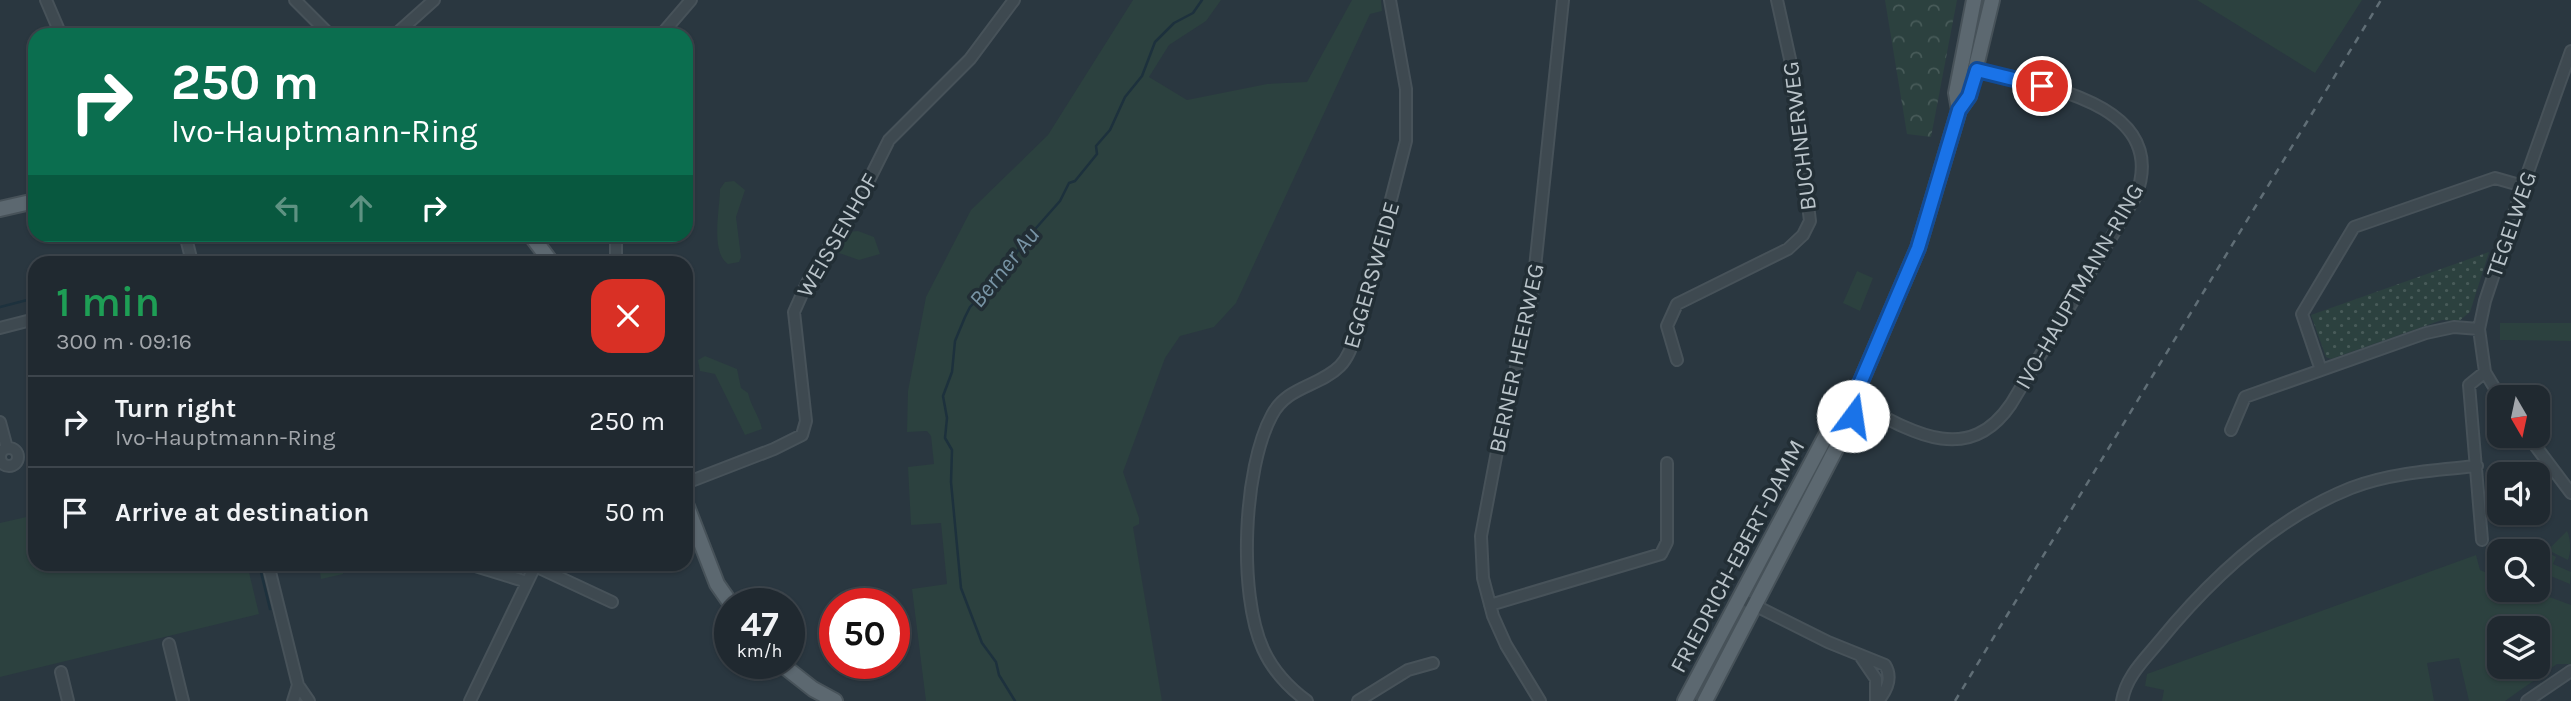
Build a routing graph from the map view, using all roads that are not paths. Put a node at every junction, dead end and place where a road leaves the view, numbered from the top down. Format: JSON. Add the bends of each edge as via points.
{"nodes":[{"id":1,"x":46,"y":0,"type":"edge"},
{"id":2,"x":295,"y":0,"type":"edge"},
{"id":3,"x":434,"y":0,"type":"edge"},
{"id":4,"x":691,"y":0,"type":"edge"},
{"id":5,"x":1014,"y":0,"type":"edge"},
{"id":6,"x":1390,"y":0,"type":"edge"},
{"id":7,"x":1563,"y":0,"type":"edge"},
{"id":8,"x":1777,"y":0,"type":"edge"},
{"id":9,"x":1974,"y":0,"type":"edge"},
{"id":10,"x":1992,"y":0,"type":"edge"},
{"id":11,"x":58,"y":28,"type":"edge"},
{"id":12,"x":323,"y":28,"type":"edge"},
{"id":13,"x":403,"y":28,"type":"edge"},
{"id":14,"x":667,"y":28,"type":"edge"},
{"id":15,"x":2571,"y":51,"type":"edge"},
{"id":16,"x":1962,"y":66,"type":"junction"},
{"id":17,"x":1977,"y":70,"type":"junction"},
{"id":18,"x":1959,"y":110,"type":"junction"},
{"id":19,"x":2523,"y":186,"type":"junction"},
{"id":20,"x":28,"y":203,"type":"edge"},
{"id":21,"x":0,"y":209,"type":"edge"},
{"id":22,"x":28,"y":321,"type":"edge"},
{"id":23,"x":0,"y":328,"type":"edge"},
{"id":24,"x":2479,"y":329,"type":"junction"},
{"id":25,"x":1677,"y":360,"type":"dead end"},
{"id":26,"x":2321,"y":370,"type":"junction"},
{"id":27,"x":2485,"y":372,"type":"junction"},
{"id":28,"x":2493,"y":385,"type":"edge"},
{"id":29,"x":1853,"y":400,"type":"junction"},
{"id":30,"x":0,"y":422,"type":"edge"},
{"id":31,"x":2231,"y":430,"type":"dead end"},
{"id":32,"x":7,"y":448,"type":"dead end"},
{"id":33,"x":2537,"y":448,"type":"edge"},
{"id":34,"x":1667,"y":463,"type":"dead end"},
{"id":35,"x":2477,"y":466,"type":"junction"},
{"id":36,"x":693,"y":480,"type":"edge"},
{"id":37,"x":2571,"y":493,"type":"edge"},
{"id":38,"x":693,"y":522,"type":"edge"},
{"id":39,"x":2482,"y":540,"type":"dead end"},
{"id":40,"x":270,"y":571,"type":"edge"},
{"id":41,"x":492,"y":571,"type":"edge"},
{"id":42,"x":532,"y":571,"type":"edge"},
{"id":43,"x":547,"y":571,"type":"edge"},
{"id":44,"x":527,"y":582,"type":"junction"},
{"id":45,"x":720,"y":588,"type":"edge"},
{"id":46,"x":1740,"y":598,"type":"junction"},
{"id":47,"x":612,"y":603,"type":"dead end"},
{"id":48,"x":1490,"y":606,"type":"junction"},
{"id":49,"x":1755,"y":606,"type":"junction"},
{"id":50,"x":169,"y":644,"type":"dead end"},
{"id":51,"x":1861,"y":657,"type":"junction"},
{"id":52,"x":1433,"y":663,"type":"dead end"},
{"id":53,"x":2571,"y":671,"type":"edge"},
{"id":54,"x":61,"y":672,"type":"dead end"},
{"id":55,"x":803,"y":679,"type":"edge"},
{"id":56,"x":298,"y":685,"type":"junction"},
{"id":57,"x":1877,"y":697,"type":"edge"},
{"id":58,"x":68,"y":701,"type":"edge"},
{"id":59,"x":183,"y":701,"type":"edge"},
{"id":60,"x":293,"y":701,"type":"edge"},
{"id":61,"x":309,"y":701,"type":"edge"},
{"id":62,"x":470,"y":701,"type":"edge"},
{"id":63,"x":834,"y":701,"type":"edge"},
{"id":64,"x":1307,"y":701,"type":"edge"},
{"id":65,"x":1358,"y":701,"type":"edge"},
{"id":66,"x":1540,"y":701,"type":"edge"},
{"id":67,"x":1685,"y":701,"type":"edge"},
{"id":68,"x":1705,"y":701,"type":"edge"},
{"id":69,"x":2122,"y":701,"type":"edge"},
{"id":70,"x":2527,"y":701,"type":"edge"}],
"edges":[{"from":1,"to":11,"type":"street"},
{"from":2,"to":12,"type":"street"},
{"from":3,"to":13,"type":"street"},
{"from":4,"to":14,"type":"street"},
{"from":5,"to":36,"type":"street","name":"WEISSENHOF","via":[[970,59],[889,140],[795,309],[806,421],[802,435]]},
{"from":6,"to":64,"type":"street","name":"EGGERSWEIDE","via":[[1406,89],[1406,142],[1358,328],[1338,368],[1289,394],[1271,416],[1246,522],[1247,561],[1260,641],[1278,674]]},
{"from":7,"to":48,"type":"street","name":"BERNER HEERWEG","via":[[1531,306],[1482,526],[1481,563]]},
{"from":8,"to":25,"type":"street","name":"BUCHNERWEG","via":[[1790,59],[1810,221],[1803,236],[1788,249],[1677,304],[1667,326]]},
{"from":9,"to":16,"type":"main road","name":"FRIEDRICH-EBERT-DAMM"},
{"from":10,"to":17,"type":"main road","name":"FRIEDRICH-EBERT-DAMM"},
{"from":15,"to":19,"type":"street","name":"TEGELWEG"},
{"from":16,"to":17,"type":"street","name":"IVO-HAUPTMANN-RING"},
{"from":16,"to":18,"type":"main road","name":"FRIEDRICH-EBERT-DAMM","via":[[1956,93]]},
{"from":17,"to":18,"type":"main road","name":"FRIEDRICH-EBERT-DAMM"},
{"from":17,"to":29,"type":"street","name":"IVO-HAUPTMANN-RING","via":[[2069,93],[2109,112],[2129,129],[2137,144],[2143,169],[2139,188],[2011,404],[1987,431],[1963,441],[1938,439]]},
{"from":18,"to":29,"type":"main road","name":"FRIEDRICH-EBERT-DAMM","via":[[1918,248]]},
{"from":19,"to":24,"type":"street","name":"TEGELWEG"},
{"from":19,"to":26,"type":"street","via":[[2496,178],[2354,227],[2302,314]]},
{"from":20,"to":21,"type":"main road"},
{"from":22,"to":23,"type":"street"},
{"from":24,"to":26,"type":"street","via":[[2454,327],[2426,333]]},
{"from":24,"to":27,"type":"street","name":"TEGELWEG"},
{"from":26,"to":31,"type":"street","via":[[2245,397]]},
{"from":27,"to":28,"type":"street","name":"TEGELWEG"},
{"from":27,"to":35,"type":"street","via":[[2469,385]]},
{"from":29,"to":46,"type":"main road","name":"FRIEDRICH-EBERT-DAMM","via":[[1840,409]]},
{"from":29,"to":49,"type":"main road","name":"FRIEDRICH-EBERT-DAMM","via":[[1853,416]]},
{"from":30,"to":32,"type":"street"},
{"from":33,"to":37,"type":"street"},
{"from":34,"to":48,"type":"street","via":[[1667,542],[1661,554]]},
{"from":35,"to":39,"type":"street"},
{"from":35,"to":69,"type":"street","via":[[2420,472],[2353,487],[2296,516],[2245,552],[2190,603],[2130,676]]},
{"from":38,"to":45,"type":"main road"},
{"from":40,"to":56,"type":"street"},
{"from":41,"to":44,"type":"street"},
{"from":42,"to":44,"type":"street"},
{"from":43,"to":47,"type":"street"},
{"from":44,"to":62,"type":"street"},
{"from":46,"to":49,"type":"street"},
{"from":46,"to":67,"type":"main road","name":"FRIEDRICH-EBERT-DAMM"},
{"from":48,"to":66,"type":"street","name":"BERNER HEERWEG","via":[[1506,645]]},
{"from":49,"to":51,"type":"street"},
{"from":49,"to":68,"type":"main road","name":"FRIEDRICH-EBERT-DAMM"},
{"from":50,"to":59,"type":"street"},
{"from":51,"to":57,"type":"street","via":[[1872,670]]},
{"from":51,"to":57,"type":"street","via":[[1885,665],[1890,676]]},
{"from":52,"to":65,"type":"street","via":[[1408,670]]},
{"from":53,"to":70,"type":"street"},
{"from":54,"to":58,"type":"street"},
{"from":55,"to":63,"type":"main road"},
{"from":56,"to":60,"type":"street"},
{"from":56,"to":61,"type":"street"}]}
